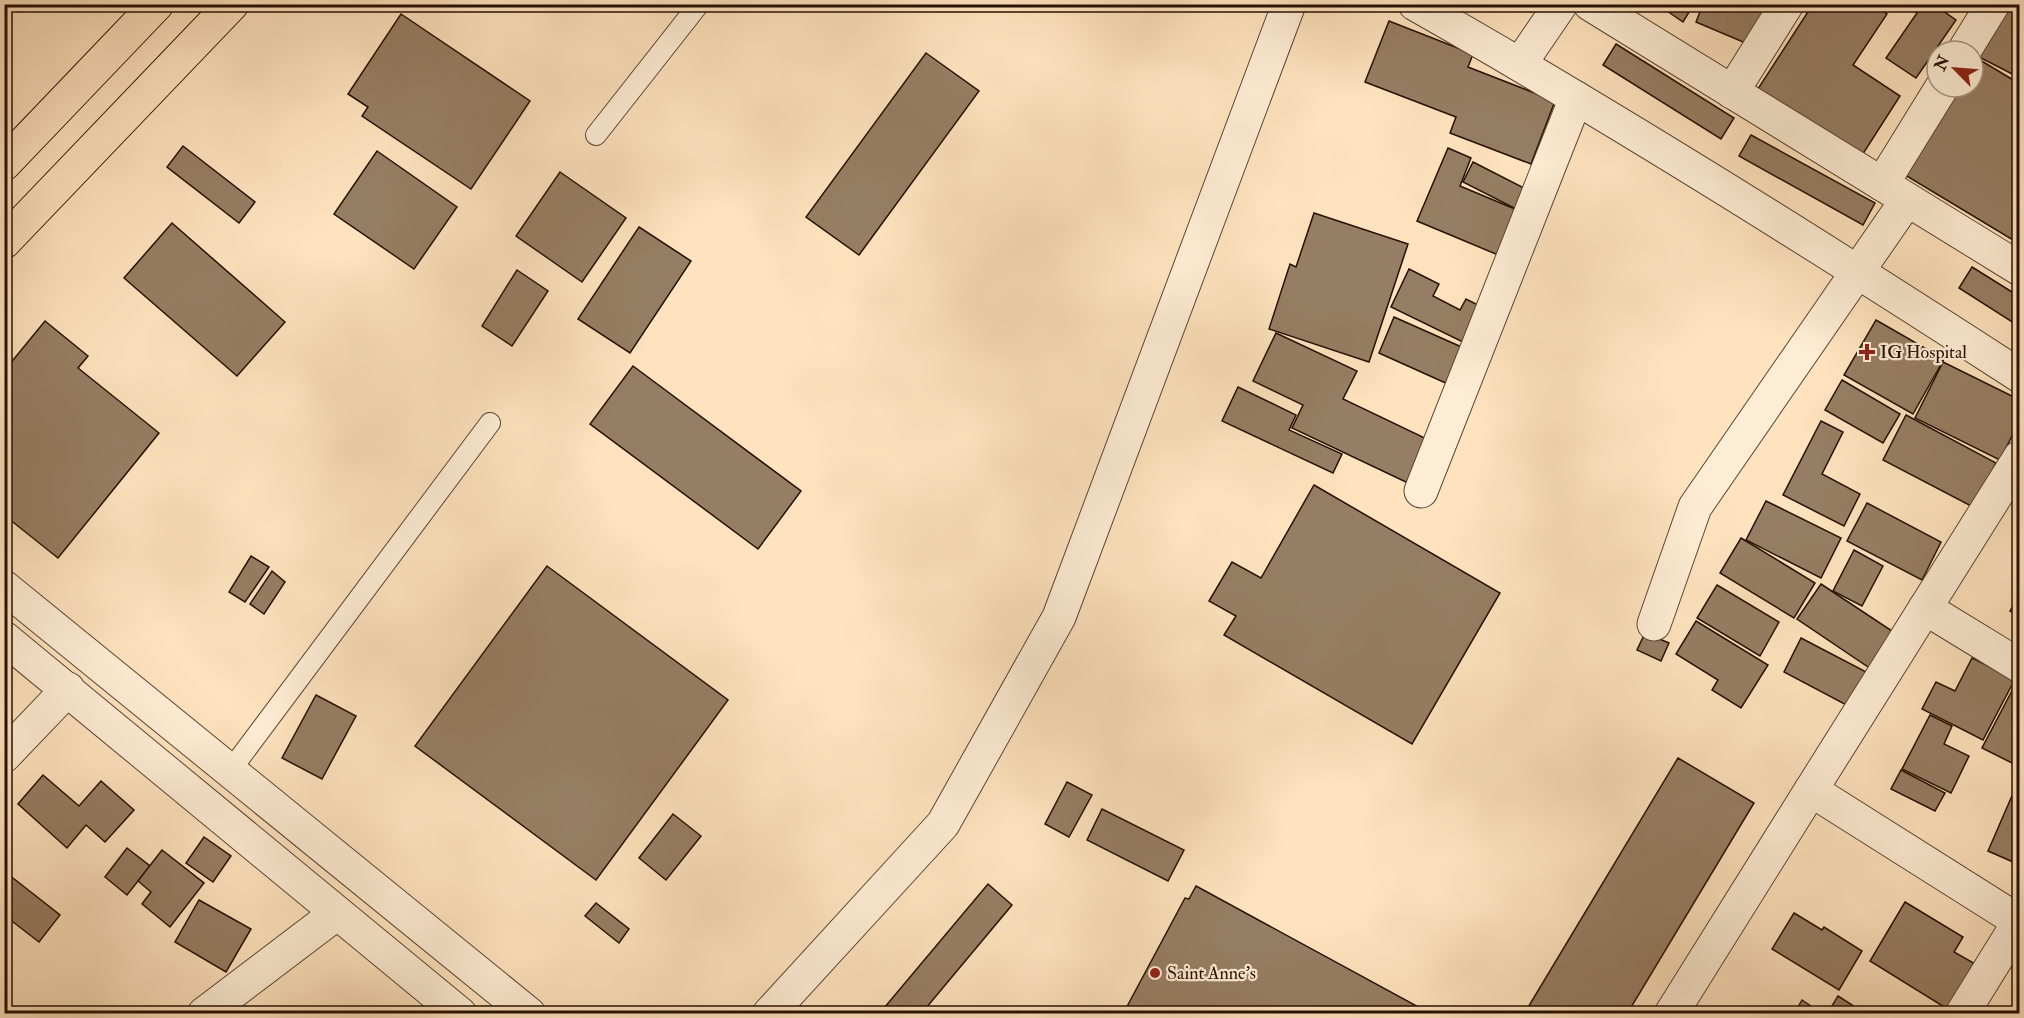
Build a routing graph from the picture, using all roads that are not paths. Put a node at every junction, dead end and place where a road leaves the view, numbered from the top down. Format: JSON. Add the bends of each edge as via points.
{"nodes":[{"id":1,"x":157,"y":4,"type":"edge"},
{"id":2,"x":232,"y":4,"type":"edge"},
{"id":3,"x":699,"y":4,"type":"edge"},
{"id":4,"x":1288,"y":4,"type":"edge"},
{"id":5,"x":1415,"y":4,"type":"edge"},
{"id":6,"x":1561,"y":4,"type":"edge"},
{"id":7,"x":1590,"y":4,"type":"edge"},
{"id":8,"x":1787,"y":4,"type":"edge"},
{"id":9,"x":1993,"y":4,"type":"edge"},
{"id":10,"x":1971,"y":39,"type":"edge"},
{"id":11,"x":1520,"y":64,"type":"junction"},
{"id":12,"x":1732,"y":92,"type":"junction"},
{"id":13,"x":1576,"y":98,"type":"junction"},
{"id":14,"x":1937,"y":99,"type":"edge"},
{"id":15,"x":596,"y":135,"type":"dead end"},
{"id":16,"x":4,"y":164,"type":"edge"},
{"id":17,"x":1894,"y":192,"type":"junction"},
{"id":18,"x":4,"y":242,"type":"edge"},
{"id":19,"x":2017,"y":263,"type":"edge"},
{"id":20,"x":1858,"y":272,"type":"junction"},
{"id":21,"x":2019,"y":376,"type":"edge"},
{"id":22,"x":490,"y":423,"type":"dead end"},
{"id":23,"x":2019,"y":457,"type":"edge"},
{"id":24,"x":1421,"y":491,"type":"dead end"},
{"id":25,"x":4,"y":587,"type":"edge"},
{"id":26,"x":1925,"y":608,"type":"junction"},
{"id":27,"x":1654,"y":624,"type":"dead end"},
{"id":28,"x":4,"y":638,"type":"edge"},
{"id":29,"x":2019,"y":666,"type":"edge"},
{"id":30,"x":68,"y":689,"type":"junction"},
{"id":31,"x":4,"y":756,"type":"edge"},
{"id":32,"x":230,"y":771,"type":"junction"},
{"id":33,"x":1811,"y":790,"type":"junction"},
{"id":34,"x":337,"y":913,"type":"junction"},
{"id":35,"x":2019,"y":922,"type":"edge"},
{"id":36,"x":528,"y":1013,"type":"edge"},
{"id":37,"x":204,"y":1014,"type":"edge"},
{"id":38,"x":460,"y":1014,"type":"edge"},
{"id":39,"x":769,"y":1014,"type":"edge"},
{"id":40,"x":1671,"y":1014,"type":"edge"},
{"id":41,"x":1962,"y":1014,"type":"edge"}],
"edges":[{"from":1,"to":16,"type":"highway"},
{"from":2,"to":18,"type":"highway"},
{"from":3,"to":15,"type":"lane"},
{"from":4,"to":39,"type":"street","via":[[1059,617],[943,824]]},
{"from":5,"to":11,"type":"street"},
{"from":6,"to":11,"type":"street"},
{"from":7,"to":12,"type":"street"},
{"from":8,"to":12,"type":"street"},
{"from":9,"to":10,"type":"street"},
{"from":11,"to":13,"type":"street"},
{"from":12,"to":17,"type":"street"},
{"from":13,"to":20,"type":"street"},
{"from":13,"to":24,"type":"street"},
{"from":14,"to":17,"type":"street"},
{"from":17,"to":19,"type":"street"},
{"from":17,"to":20,"type":"street"},
{"from":20,"to":21,"type":"street"},
{"from":20,"to":27,"type":"street","via":[[1695,507]]},
{"from":22,"to":32,"type":"lane"},
{"from":23,"to":26,"type":"street"},
{"from":25,"to":32,"type":"street"},
{"from":26,"to":29,"type":"street"},
{"from":26,"to":33,"type":"street"},
{"from":28,"to":30,"type":"street"},
{"from":30,"to":31,"type":"street"},
{"from":30,"to":34,"type":"street"},
{"from":32,"to":36,"type":"street"},
{"from":33,"to":35,"type":"street"},
{"from":33,"to":40,"type":"street"},
{"from":34,"to":37,"type":"street"},
{"from":34,"to":38,"type":"street"},
{"from":35,"to":41,"type":"street"}]}
